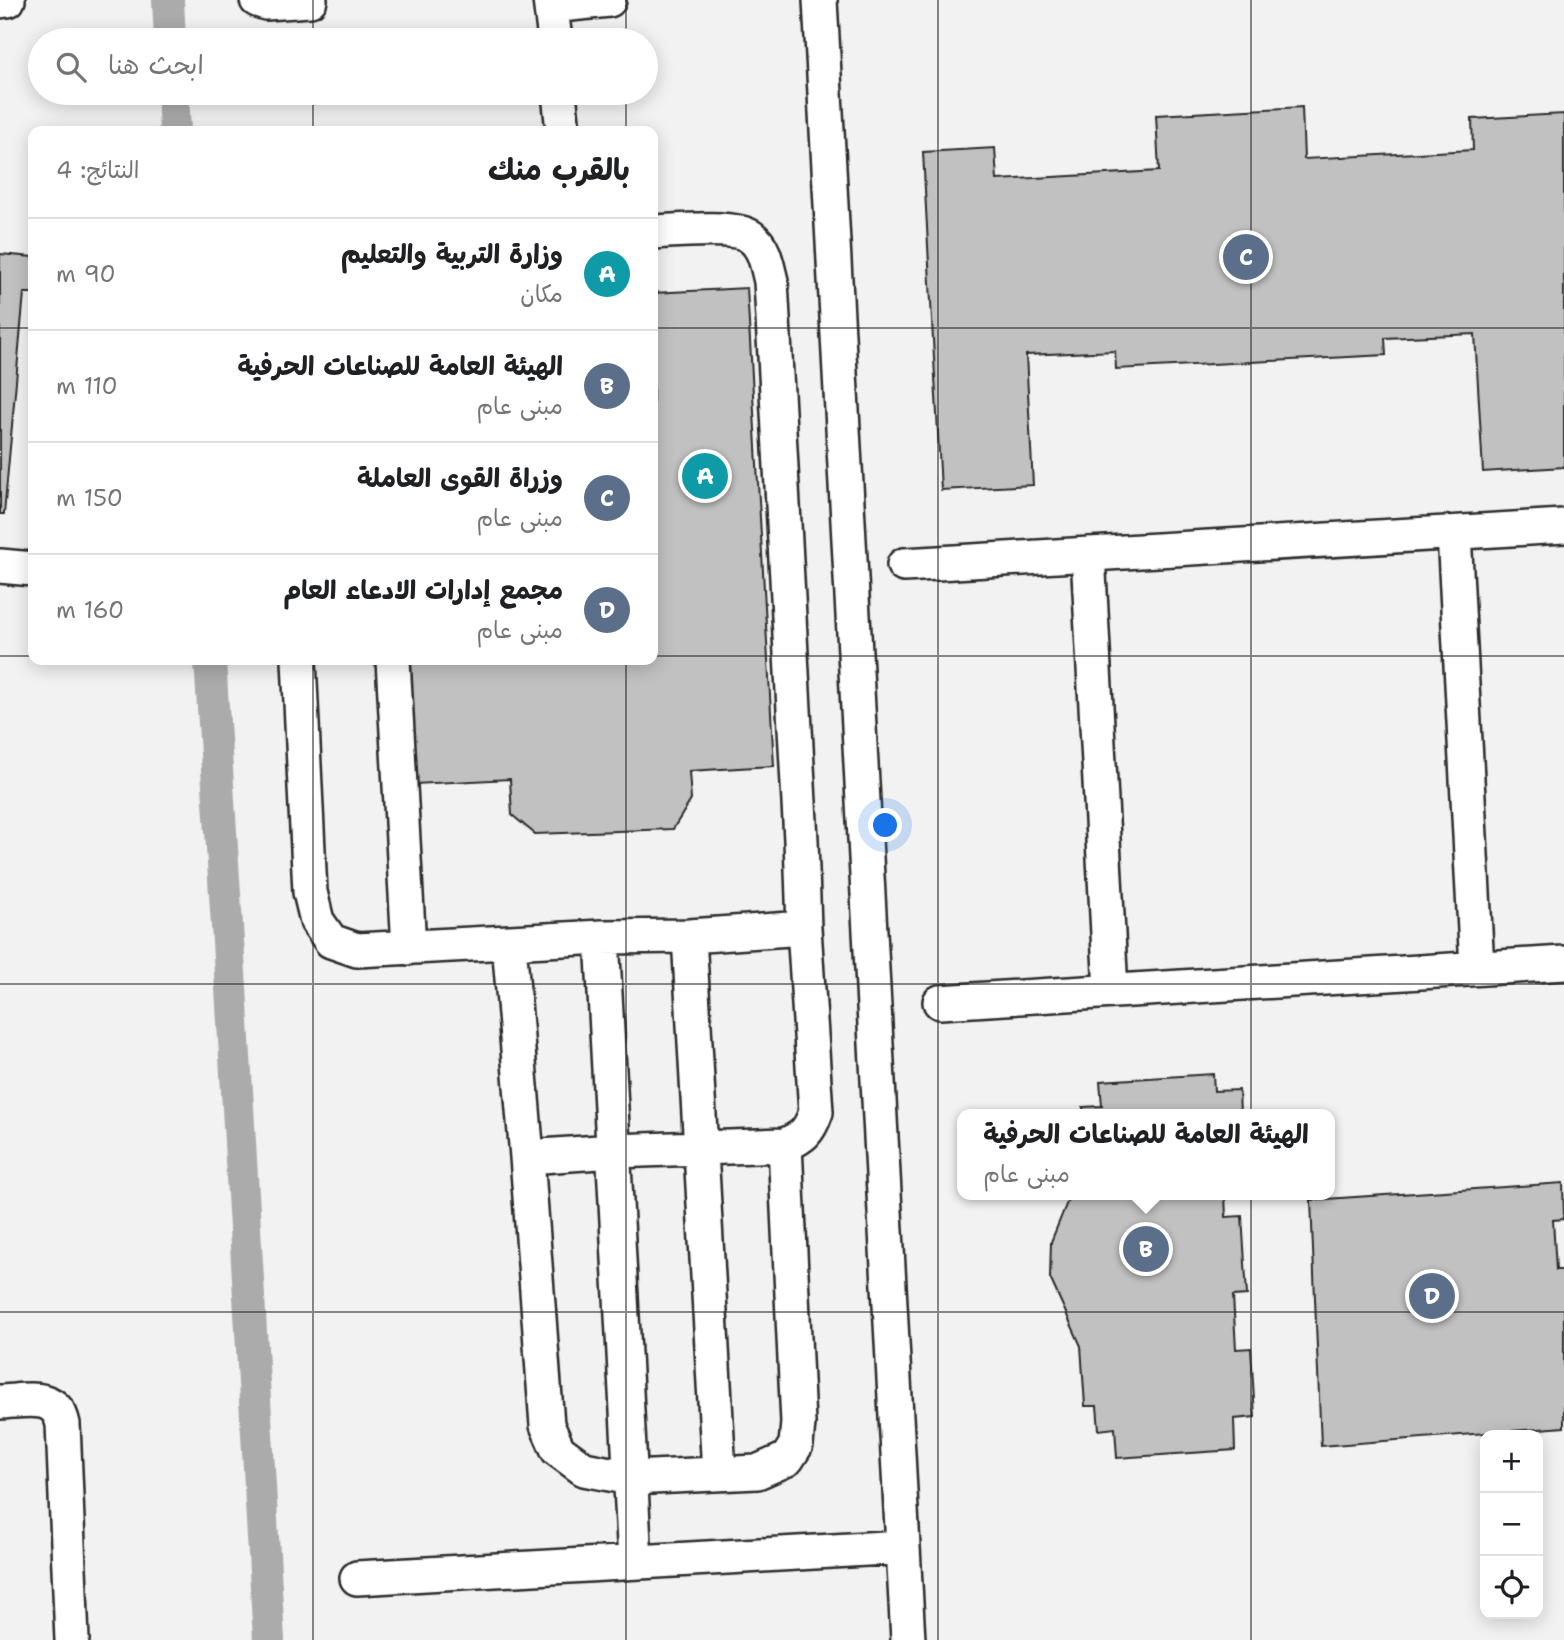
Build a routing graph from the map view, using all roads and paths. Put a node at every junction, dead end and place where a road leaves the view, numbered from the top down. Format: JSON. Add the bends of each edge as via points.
{"nodes":[{"id":1,"x":8,"y":0,"type":"edge"},
{"id":2,"x":257,"y":0,"type":"edge"},
{"id":3,"x":310,"y":0,"type":"edge"},
{"id":4,"x":609,"y":0,"type":"edge"},
{"id":5,"x":820,"y":0,"type":"edge"},
{"id":6,"x":0,"y":1,"type":"edge"},
{"id":7,"x":551,"y":3,"type":"edge"},
{"id":8,"x":554,"y":28,"type":"edge"},
{"id":9,"x":560,"y":105,"type":"edge"},
{"id":10,"x":562,"y":126,"type":"edge"},
{"id":11,"x":658,"y":232,"type":"edge"},
{"id":12,"x":1564,"y":526,"type":"edge"},
{"id":13,"x":1454,"y":533,"type":"junction"},
{"id":14,"x":1088,"y":554,"type":"junction"},
{"id":15,"x":904,"y":565,"type":"dead end"},
{"id":16,"x":0,"y":566,"type":"edge"},
{"id":17,"x":28,"y":569,"type":"edge"},
{"id":18,"x":299,"y":665,"type":"edge"},
{"id":19,"x":393,"y":665,"type":"edge"},
{"id":20,"x":803,"y":928,"type":"junction"},
{"id":21,"x":689,"y":936,"type":"junction"},
{"id":22,"x":602,"y":937,"type":"junction"},
{"id":23,"x":509,"y":943,"type":"junction"},
{"id":24,"x":409,"y":948,"type":"junction"},
{"id":25,"x":1564,"y":963,"type":"edge"},
{"id":26,"x":1477,"y":968,"type":"junction"},
{"id":27,"x":1111,"y":991,"type":"junction"},
{"id":28,"x":940,"y":1002,"type":"dead end"},
{"id":29,"x":785,"y":1144,"type":"junction"},
{"id":30,"x":700,"y":1148,"type":"junction"},
{"id":31,"x":614,"y":1151,"type":"junction"},
{"id":32,"x":527,"y":1157,"type":"junction"},
{"id":33,"x":0,"y":1402,"type":"edge"},
{"id":34,"x":719,"y":1474,"type":"junction"},
{"id":35,"x":631,"y":1478,"type":"junction"},
{"id":36,"x":902,"y":1547,"type":"junction"},
{"id":37,"x":635,"y":1562,"type":"junction"},
{"id":38,"x":357,"y":1578,"type":"dead end"},
{"id":39,"x":72,"y":1640,"type":"edge"},
{"id":40,"x":908,"y":1640,"type":"edge"}],
"edges":[{"from":1,"to":6,"type":"lane"},
{"from":2,"to":3,"type":"lane"},
{"from":4,"to":7,"type":"lane"},
{"from":5,"to":36,"type":"lane"},
{"from":7,"to":8,"type":"lane"},
{"from":9,"to":10,"type":"lane"},
{"from":11,"to":20,"type":"lane","via":[[732,230],[751,236],[764,253],[771,282]]},
{"from":12,"to":13,"type":"lane"},
{"from":13,"to":14,"type":"lane"},
{"from":13,"to":26,"type":"lane"},
{"from":14,"to":15,"type":"lane"},
{"from":14,"to":27,"type":"lane"},
{"from":16,"to":17,"type":"lane"},
{"from":18,"to":24,"type":"lane","via":[[310,892],[317,921],[331,941],[357,950]]},
{"from":19,"to":24,"type":"lane"},
{"from":20,"to":21,"type":"lane"},
{"from":20,"to":29,"type":"lane","via":[[816,1112],[800,1138]]},
{"from":21,"to":22,"type":"lane"},
{"from":21,"to":30,"type":"lane"},
{"from":22,"to":23,"type":"lane"},
{"from":22,"to":31,"type":"lane"},
{"from":23,"to":24,"type":"lane"},
{"from":23,"to":32,"type":"lane"},
{"from":25,"to":26,"type":"lane"},
{"from":26,"to":27,"type":"lane"},
{"from":27,"to":28,"type":"lane"},
{"from":29,"to":30,"type":"lane"},
{"from":29,"to":34,"type":"lane","via":[[796,1445],[787,1459],[757,1472]]},
{"from":30,"to":31,"type":"lane"},
{"from":30,"to":34,"type":"lane"},
{"from":31,"to":32,"type":"lane"},
{"from":31,"to":35,"type":"lane"},
{"from":32,"to":35,"type":"lane","via":[[547,1425],[558,1450],[584,1469]]},
{"from":33,"to":39,"type":"lane","via":[[48,1402],[61,1415]]},
{"from":34,"to":35,"type":"lane"},
{"from":35,"to":37,"type":"lane"},
{"from":36,"to":37,"type":"lane"},
{"from":36,"to":40,"type":"lane"},
{"from":37,"to":38,"type":"lane"}]}
